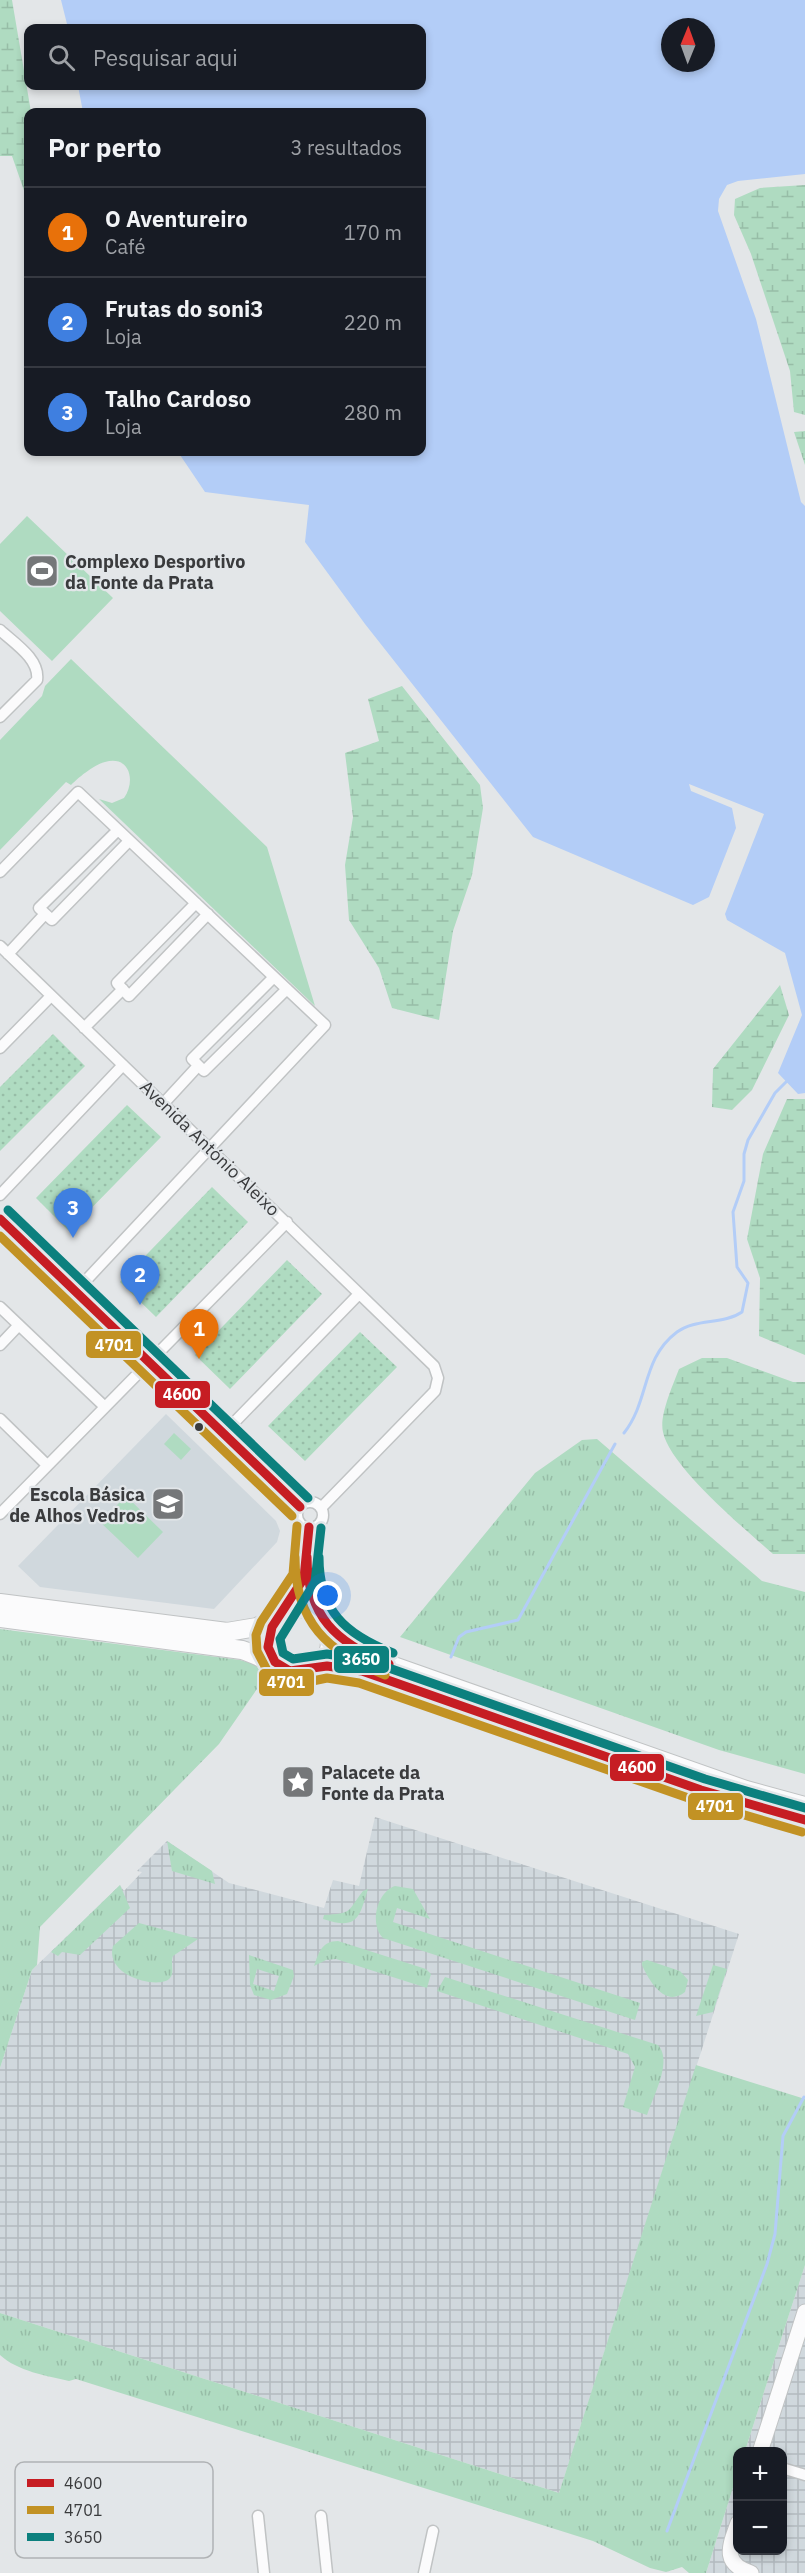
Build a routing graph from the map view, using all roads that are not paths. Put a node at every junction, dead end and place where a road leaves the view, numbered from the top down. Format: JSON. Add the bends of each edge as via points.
{"nodes":[{"id":1,"x":0,"y":630,"type":"edge"},
{"id":2,"x":0,"y":717,"type":"edge"},
{"id":3,"x":118,"y":830,"type":"junction"},
{"id":4,"x":129,"y":841,"type":"junction"},
{"id":5,"x":0,"y":872,"type":"edge"},
{"id":6,"x":196,"y":903,"type":"junction"},
{"id":7,"x":45,"y":914,"type":"junction"},
{"id":8,"x":208,"y":914,"type":"junction"},
{"id":9,"x":4,"y":950,"type":"edge"},
{"id":10,"x":274,"y":977,"type":"junction"},
{"id":11,"x":123,"y":989,"type":"junction"},
{"id":12,"x":287,"y":989,"type":"junction"},
{"id":13,"x":51,"y":996,"type":"junction"},
{"id":14,"x":84,"y":1028,"type":"junction"},
{"id":15,"x":0,"y":1047,"type":"edge"},
{"id":16,"x":123,"y":1065,"type":"junction"},
{"id":17,"x":198,"y":1066,"type":"junction"},
{"id":18,"x":163,"y":1104,"type":"junction"},
{"id":19,"x":208,"y":1148,"type":"junction"},
{"id":20,"x":0,"y":1195,"type":"edge"},
{"id":21,"x":0,"y":1218,"type":"edge"},
{"id":22,"x":287,"y":1222,"type":"junction"},
{"id":23,"x":76,"y":1291,"type":"junction"},
{"id":24,"x":359,"y":1294,"type":"junction"},
{"id":25,"x":0,"y":1307,"type":"edge"},
{"id":26,"x":19,"y":1325,"type":"junction"},
{"id":27,"x":0,"y":1345,"type":"edge"},
{"id":28,"x":149,"y":1362,"type":"junction"},
{"id":29,"x":104,"y":1406,"type":"junction"},
{"id":30,"x":0,"y":1419,"type":"edge"},
{"id":31,"x":223,"y":1434,"type":"junction"},
{"id":32,"x":47,"y":1465,"type":"junction"},
{"id":33,"x":300,"y":1507,"type":"junction"},
{"id":34,"x":321,"y":1508,"type":"junction"},
{"id":35,"x":0,"y":1514,"type":"edge"},
{"id":36,"x":309,"y":1527,"type":"junction"},
{"id":37,"x":305,"y":1574,"type":"junction"},
{"id":38,"x":0,"y":1604,"type":"edge"},
{"id":39,"x":280,"y":1615,"type":"junction"},
{"id":40,"x":0,"y":1618,"type":"edge"},
{"id":41,"x":326,"y":1623,"type":"junction"},
{"id":42,"x":275,"y":1662,"type":"junction"},
{"id":43,"x":317,"y":1667,"type":"junction"},
{"id":44,"x":805,"y":1806,"type":"edge"},
{"id":45,"x":805,"y":1820,"type":"edge"},
{"id":46,"x":805,"y":2312,"type":"edge"},
{"id":47,"x":761,"y":2447,"type":"edge"},
{"id":48,"x":787,"y":2469,"type":"edge"},
{"id":49,"x":805,"y":2475,"type":"edge"},
{"id":50,"x":258,"y":2516,"type":"dead end"},
{"id":51,"x":321,"y":2516,"type":"dead end"},
{"id":52,"x":433,"y":2531,"type":"dead end"},
{"id":53,"x":733,"y":2539,"type":"edge"},
{"id":54,"x":264,"y":2573,"type":"edge"},
{"id":55,"x":327,"y":2573,"type":"edge"},
{"id":56,"x":424,"y":2573,"type":"edge"},
{"id":57,"x":751,"y":2573,"type":"edge"}],
"edges":[{"from":1,"to":2,"type":"street","via":[[35,663],[38,673],[37,680]]},
{"from":3,"to":4,"type":"street"},
{"from":3,"to":5,"type":"street","via":[[78,792]]},
{"from":3,"to":7,"type":"street","via":[[39,908]]},
{"from":4,"to":6,"type":"street"},
{"from":4,"to":7,"type":"street","via":[[52,920]]},
{"from":6,"to":8,"type":"street"},
{"from":6,"to":11,"type":"street","via":[[117,983]]},
{"from":7,"to":9,"type":"street"},
{"from":8,"to":10,"type":"street"},
{"from":8,"to":11,"type":"street","via":[[129,996]]},
{"from":9,"to":13,"type":"street","name":"Avenida António Aleixo"},
{"from":10,"to":12,"type":"street"},
{"from":10,"to":17,"type":"street","via":[[192,1059]]},
{"from":11,"to":14,"type":"street"},
{"from":12,"to":17,"type":"street","via":[[204,1071]]},
{"from":12,"to":19,"type":"street","via":[[325,1024]]},
{"from":13,"to":14,"type":"street","name":"Avenida António Aleixo"},
{"from":13,"to":15,"type":"street"},
{"from":14,"to":16,"type":"street","name":"Avenida António Aleixo"},
{"from":16,"to":18,"type":"street","name":"Avenida António Aleixo"},
{"from":16,"to":20,"type":"street"},
{"from":17,"to":18,"type":"street"},
{"from":18,"to":19,"type":"street","name":"Avenida António Aleixo"},
{"from":19,"to":22,"type":"street","name":"Avenida António Aleixo"},
{"from":19,"to":23,"type":"street"},
{"from":21,"to":23,"type":"street"},
{"from":22,"to":24,"type":"street","name":"Avenida António Aleixo"},
{"from":22,"to":28,"type":"street"},
{"from":23,"to":28,"type":"street"},
{"from":24,"to":31,"type":"street"},
{"from":24,"to":34,"type":"street","name":"Avenida António Aleixo","via":[[436,1371],[435,1391]]},
{"from":25,"to":26,"type":"street"},
{"from":26,"to":27,"type":"street"},
{"from":26,"to":29,"type":"street"},
{"from":28,"to":29,"type":"street"},
{"from":28,"to":31,"type":"street"},
{"from":29,"to":32,"type":"street"},
{"from":30,"to":32,"type":"street"},
{"from":31,"to":33,"type":"street"},
{"from":32,"to":35,"type":"street"},
{"from":33,"to":34,"type":"street","via":[[311,1502]]},
{"from":33,"to":36,"type":"street","via":[[298,1518]]},
{"from":34,"to":36,"type":"street","via":[[322,1520]]},
{"from":36,"to":37,"type":"street"},
{"from":37,"to":39,"type":"street"},
{"from":37,"to":41,"type":"street","via":[[311,1596]]},
{"from":38,"to":39,"type":"main road","via":[[227,1632],[257,1626]]},
{"from":39,"to":41,"type":"main road","via":[[305,1609]]},
{"from":39,"to":42,"type":"main road","via":[[270,1625],[267,1645]]},
{"from":40,"to":42,"type":"main road","via":[[219,1647],[259,1654]]},
{"from":41,"to":43,"type":"main road","via":[[330,1648]]},
{"from":41,"to":44,"type":"main road","via":[[346,1644],[385,1663],[746,1790]]},
{"from":42,"to":43,"type":"main road","via":[[288,1671]]},
{"from":43,"to":45,"type":"main road","via":[[362,1671],[701,1790]]},
{"from":46,"to":47,"type":"street"},
{"from":48,"to":49,"type":"street"},
{"from":50,"to":54,"type":"street"},
{"from":51,"to":55,"type":"street"},
{"from":52,"to":56,"type":"street"},
{"from":53,"to":57,"type":"street","via":[[731,2560],[736,2567]]}]}
